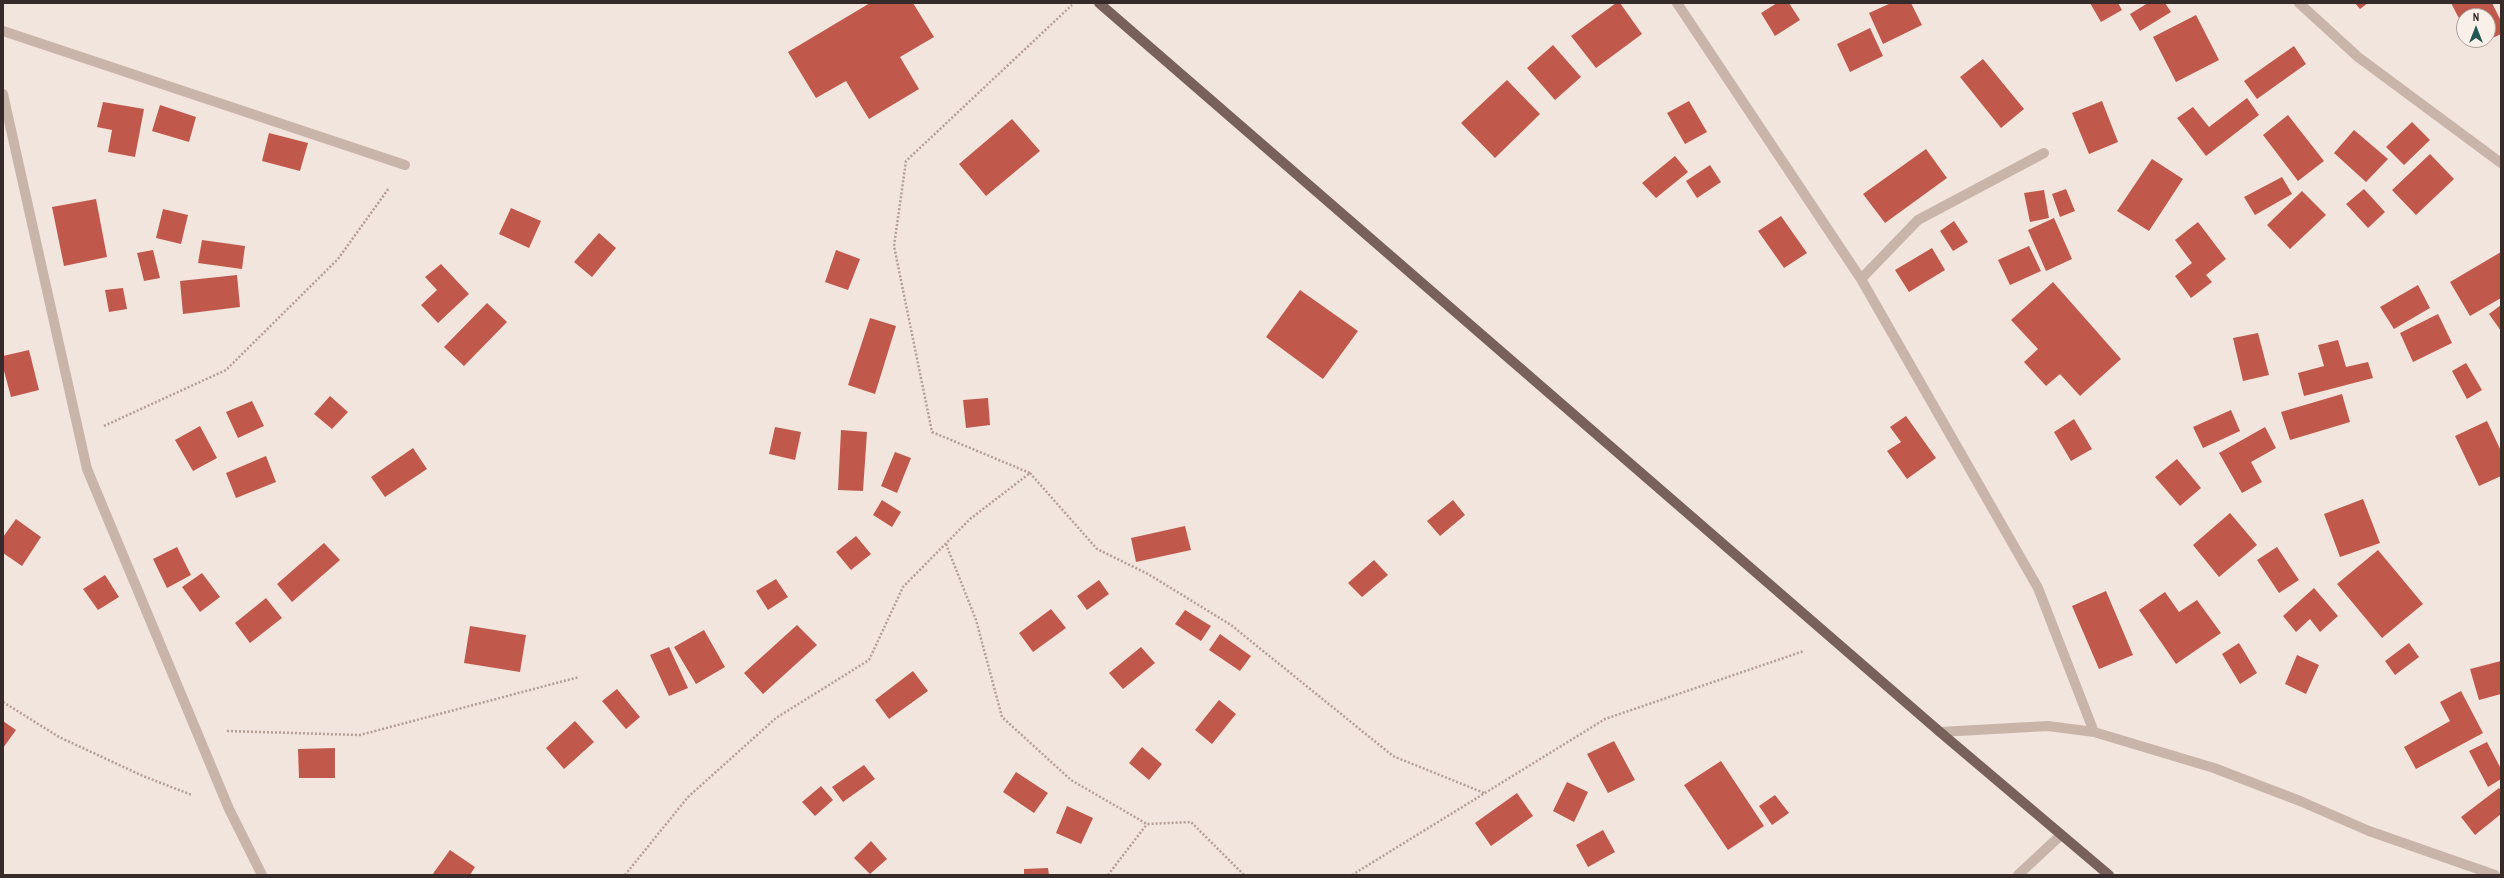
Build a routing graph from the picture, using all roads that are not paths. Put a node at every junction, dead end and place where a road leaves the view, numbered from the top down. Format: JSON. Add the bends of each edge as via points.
{"nodes":[{"id":1,"x":1099,"y":3,"type":"edge"},
{"id":2,"x":1677,"y":3,"type":"edge"},
{"id":3,"x":2299,"y":3,"type":"edge"},
{"id":4,"x":3,"y":31,"type":"edge"},
{"id":5,"x":3,"y":94,"type":"edge"},
{"id":6,"x":2044,"y":152,"type":"dead end"},
{"id":7,"x":2501,"y":163,"type":"edge"},
{"id":8,"x":405,"y":165,"type":"road end"},
{"id":9,"x":1861,"y":279,"type":"junction"},
{"id":10,"x":1940,"y":732,"type":"junction"},
{"id":11,"x":2094,"y":732,"type":"junction"},
{"id":12,"x":2061,"y":835,"type":"junction"},
{"id":13,"x":262,"y":875,"type":"edge"},
{"id":14,"x":2018,"y":875,"type":"edge"},
{"id":15,"x":2109,"y":875,"type":"edge"},
{"id":16,"x":2495,"y":875,"type":"edge"}],
"edges":[{"from":1,"to":10,"type":"main road"},
{"from":2,"to":9,"type":"street"},
{"from":3,"to":7,"type":"street","via":[[2358,56]]},
{"from":4,"to":8,"type":"street"},
{"from":5,"to":13,"type":"street","via":[[78,438],[87,468],[229,808]]},
{"from":6,"to":9,"type":"street","via":[[1918,220]]},
{"from":9,"to":11,"type":"street","via":[[2038,588]]},
{"from":10,"to":11,"type":"street","via":[[2048,726]]},
{"from":10,"to":12,"type":"main road"},
{"from":11,"to":16,"type":"street","via":[[2214,768],[2369,831]]},
{"from":12,"to":14,"type":"street"},
{"from":12,"to":15,"type":"main road"}]}
